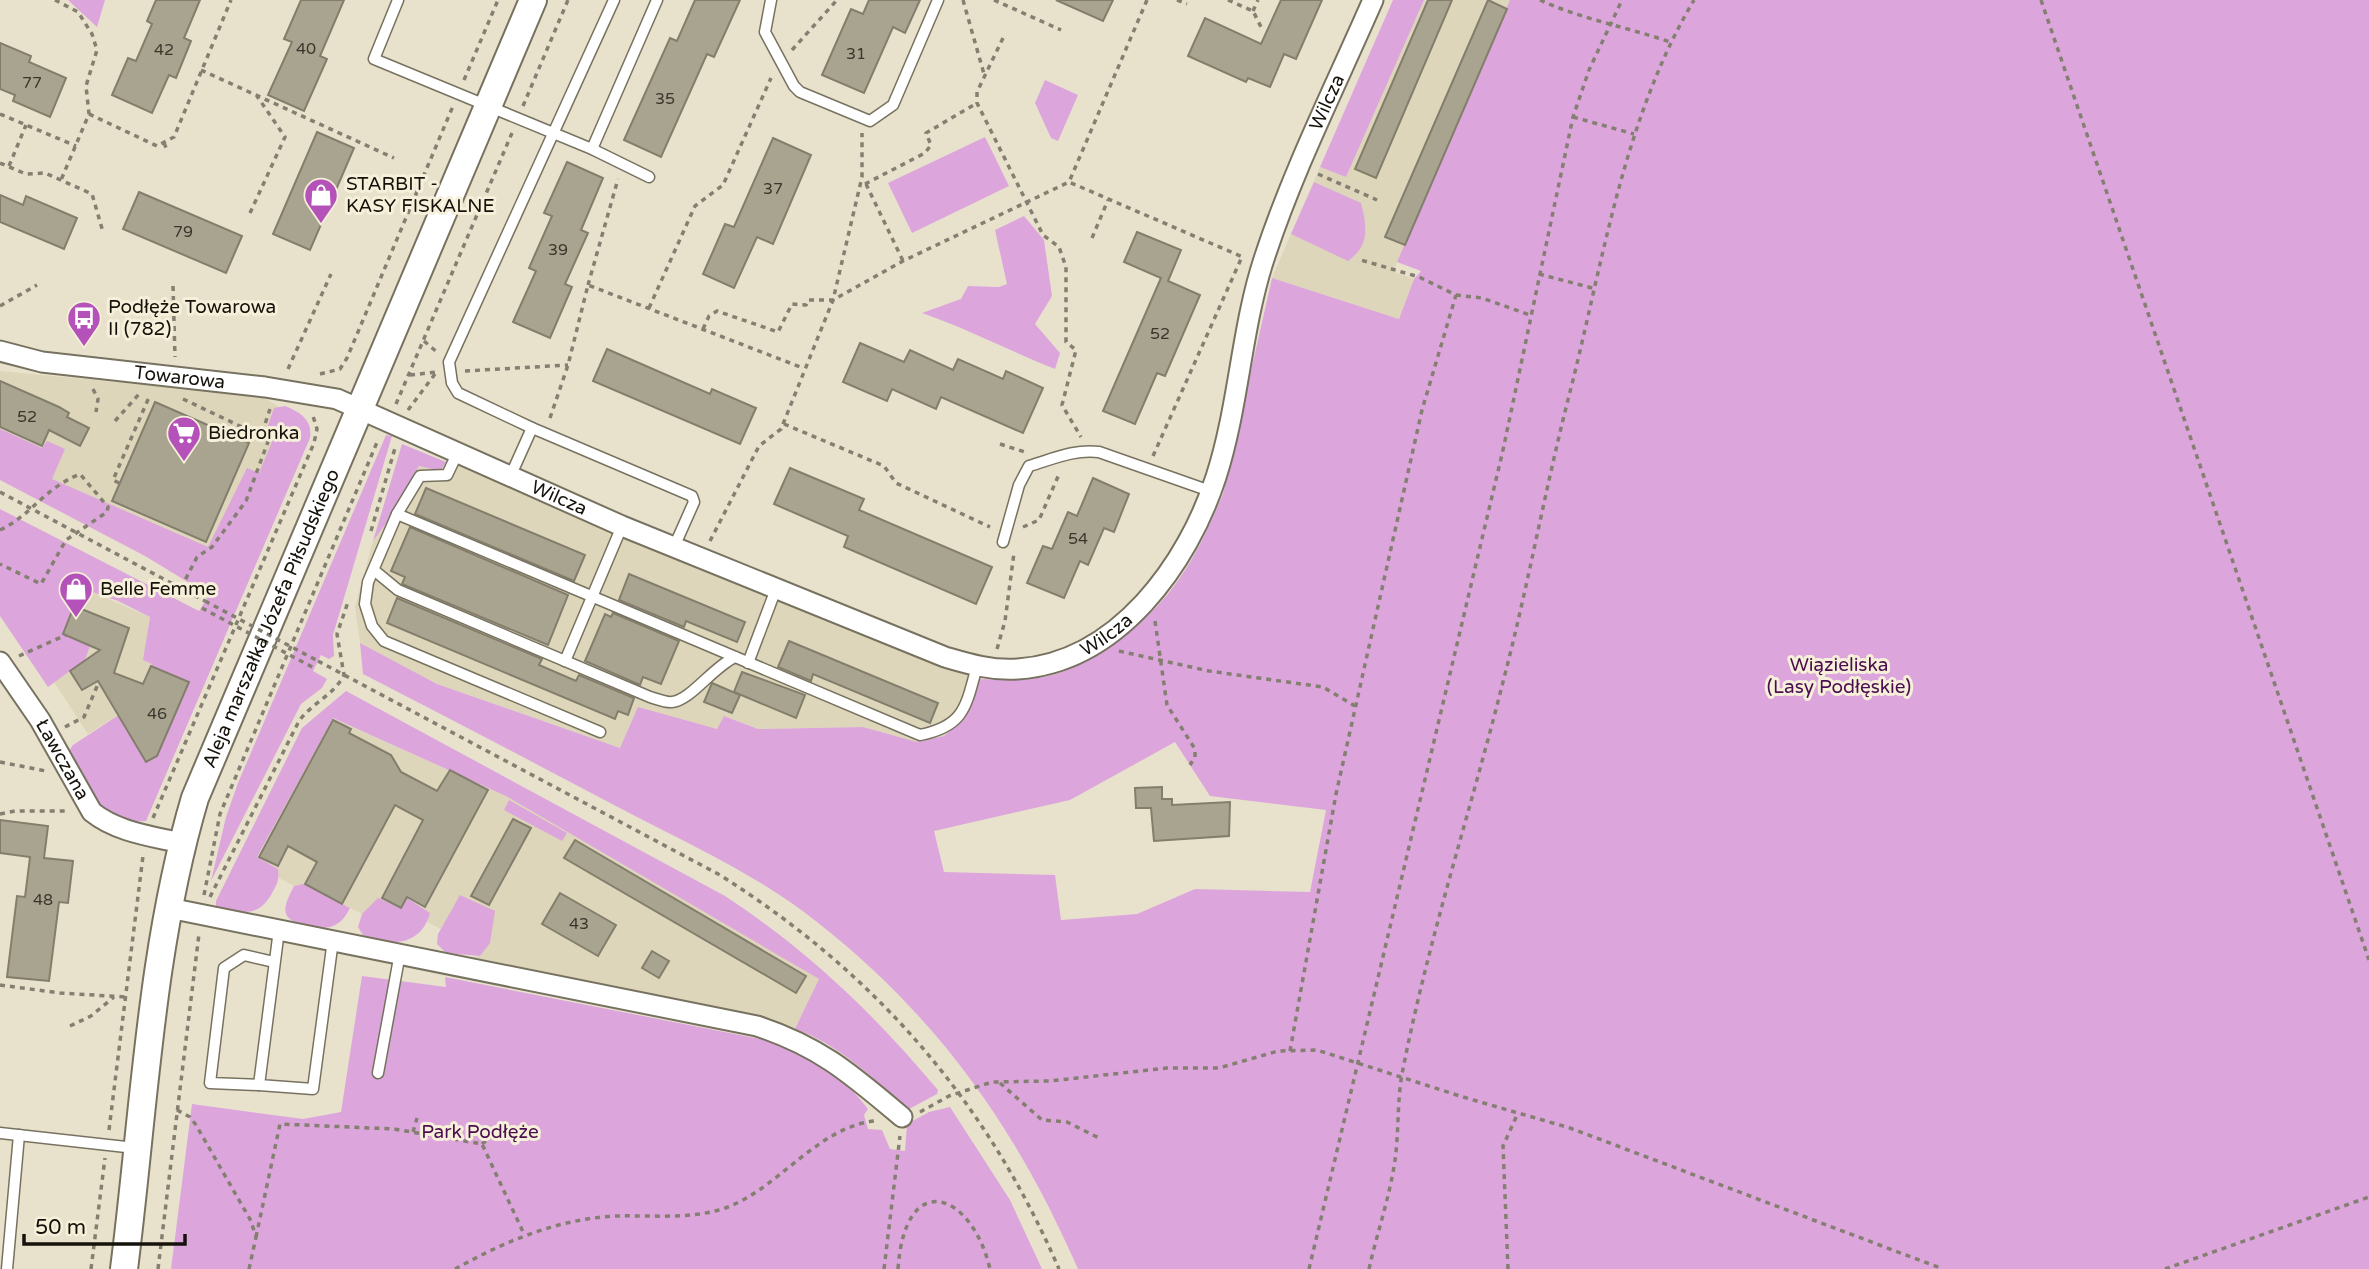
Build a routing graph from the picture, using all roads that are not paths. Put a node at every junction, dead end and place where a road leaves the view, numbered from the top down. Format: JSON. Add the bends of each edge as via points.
{"nodes":[{"id":1,"x":398,"y":0,"type":"edge"},
{"id":2,"x":533,"y":0,"type":"edge"},
{"id":3,"x":614,"y":0,"type":"edge"},
{"id":4,"x":657,"y":0,"type":"edge"},
{"id":5,"x":771,"y":0,"type":"edge"},
{"id":6,"x":938,"y":0,"type":"edge"},
{"id":7,"x":1373,"y":0,"type":"edge"},
{"id":8,"x":488,"y":107,"type":"junction"},
{"id":9,"x":556,"y":134,"type":"junction"},
{"id":10,"x":592,"y":149,"type":"junction"},
{"id":11,"x":649,"y":177,"type":"dead end"},
{"id":12,"x":0,"y":351,"type":"edge"},
{"id":13,"x":358,"y":408,"type":"junction"},
{"id":14,"x":533,"y":429,"type":"junction"},
{"id":15,"x":388,"y":430,"type":"joint"},
{"id":16,"x":457,"y":454,"type":"junction"},
{"id":17,"x":510,"y":477,"type":"junction"},
{"id":18,"x":1210,"y":491,"type":"junction"},
{"id":19,"x":397,"y":514,"type":"junction"},
{"id":20,"x":622,"y":526,"type":"junction"},
{"id":21,"x":1003,"y":542,"type":"road end"},
{"id":22,"x":674,"y":547,"type":"junction"},
{"id":23,"x":375,"y":571,"type":"junction"},
{"id":24,"x":776,"y":589,"type":"junction"},
{"id":25,"x":592,"y":596,"type":"junction"},
{"id":26,"x":735,"y":657,"type":"junction"},
{"id":27,"x":565,"y":661,"type":"junction"},
{"id":28,"x":986,"y":662,"type":"junction"},
{"id":29,"x":748,"y":663,"type":"junction"},
{"id":30,"x":1,"y":664,"type":"edge"},
{"id":31,"x":600,"y":732,"type":"dead end"},
{"id":32,"x":181,"y":843,"type":"junction"},
{"id":33,"x":169,"y":908,"type":"junction"},
{"id":34,"x":279,"y":930,"type":"junction"},
{"id":35,"x":332,"y":949,"type":"junction"},
{"id":36,"x":400,"y":953,"type":"junction"},
{"id":37,"x":274,"y":956,"type":"junction"},
{"id":38,"x":378,"y":1073,"type":"dead end"},
{"id":39,"x":258,"y":1085,"type":"junction"},
{"id":40,"x":910,"y":1115,"type":"road end"},
{"id":41,"x":0,"y":1133,"type":"edge"},
{"id":42,"x":19,"y":1135,"type":"junction"},
{"id":43,"x":138,"y":1148,"type":"junction"},
{"id":44,"x":7,"y":1269,"type":"edge"},
{"id":45,"x":124,"y":1269,"type":"edge"}],
"edges":[{"from":1,"to":8,"type":"lane","via":[[374,59]]},
{"from":2,"to":8,"type":"street","name":"Aleja marszałka Józefa Piłsudskiego"},
{"from":3,"to":9,"type":"lane"},
{"from":4,"to":10,"type":"lane"},
{"from":5,"to":6,"type":"lane","via":[[765,32],[800,92],[870,121],[893,105]]},
{"from":7,"to":18,"type":"street","name":"Wilcza","via":[[1263,262]]},
{"from":8,"to":9,"type":"lane"},
{"from":8,"to":13,"type":"street","name":"Aleja marszałka Józefa Piłsudskiego"},
{"from":9,"to":10,"type":"lane"},
{"from":9,"to":14,"type":"lane","via":[[449,362],[458,393]]},
{"from":10,"to":11,"type":"lane"},
{"from":12,"to":13,"type":"street","name":"Towarowa","via":[[42,362],[304,392]]},
{"from":13,"to":15,"type":"street","name":"Towarowa"},
{"from":13,"to":32,"type":"street","name":"Aleja marszałka Józefa Piłsudskiego","via":[[195,798]]},
{"from":14,"to":17,"type":"lane"},
{"from":14,"to":22,"type":"lane","via":[[692,496],[694,502]]},
{"from":15,"to":16,"type":"street","name":"Wilcza"},
{"from":16,"to":17,"type":"street","name":"Wilcza"},
{"from":16,"to":19,"type":"lane","via":[[447,475],[420,476]]},
{"from":17,"to":20,"type":"street","name":"Wilcza"},
{"from":18,"to":21,"type":"lane","via":[[1083,450],[1029,466]]},
{"from":18,"to":28,"type":"street","name":"Wilcza","via":[[1165,579],[1111,632],[1086,648],[1032,667]]},
{"from":19,"to":23,"type":"lane"},
{"from":19,"to":25,"type":"lane"},
{"from":20,"to":22,"type":"street","name":"Wilcza"},
{"from":20,"to":25,"type":"lane"},
{"from":22,"to":24,"type":"street","name":"Wilcza"},
{"from":23,"to":27,"type":"lane","via":[[398,590]]},
{"from":23,"to":31,"type":"lane","via":[[368,582],[365,604],[372,626],[384,641]]},
{"from":24,"to":28,"type":"street","name":"Wilcza","via":[[945,657]]},
{"from":24,"to":29,"type":"lane"},
{"from":25,"to":26,"type":"lane"},
{"from":25,"to":27,"type":"lane"},
{"from":26,"to":27,"type":"lane","via":[[720,664],[687,698],[672,703]]},
{"from":26,"to":29,"type":"lane"},
{"from":28,"to":29,"type":"lane","via":[[960,716],[943,730],[920,735]]},
{"from":30,"to":32,"type":"street","name":"Ławczana","via":[[50,736],[92,812],[105,822]]},
{"from":32,"to":33,"type":"street","name":"Aleja marszałka Józefa Piłsudskiego"},
{"from":33,"to":34,"type":"street"},
{"from":33,"to":43,"type":"street","name":"Aleja marszałka Józefa Piłsudskiego"},
{"from":34,"to":35,"type":"street"},
{"from":34,"to":37,"type":"lane"},
{"from":35,"to":36,"type":"street"},
{"from":35,"to":39,"type":"lane","via":[[313,1089]]},
{"from":36,"to":38,"type":"lane"},
{"from":36,"to":40,"type":"street","via":[[757,1026],[823,1053]]},
{"from":37,"to":39,"type":"lane"},
{"from":37,"to":39,"type":"lane","via":[[244,955],[224,968],[210,1083]]},
{"from":41,"to":42,"type":"lane"},
{"from":42,"to":43,"type":"lane"},
{"from":42,"to":44,"type":"lane"},
{"from":43,"to":45,"type":"street","name":"Aleja marszałka Józefa Piłsudskiego"}]}
